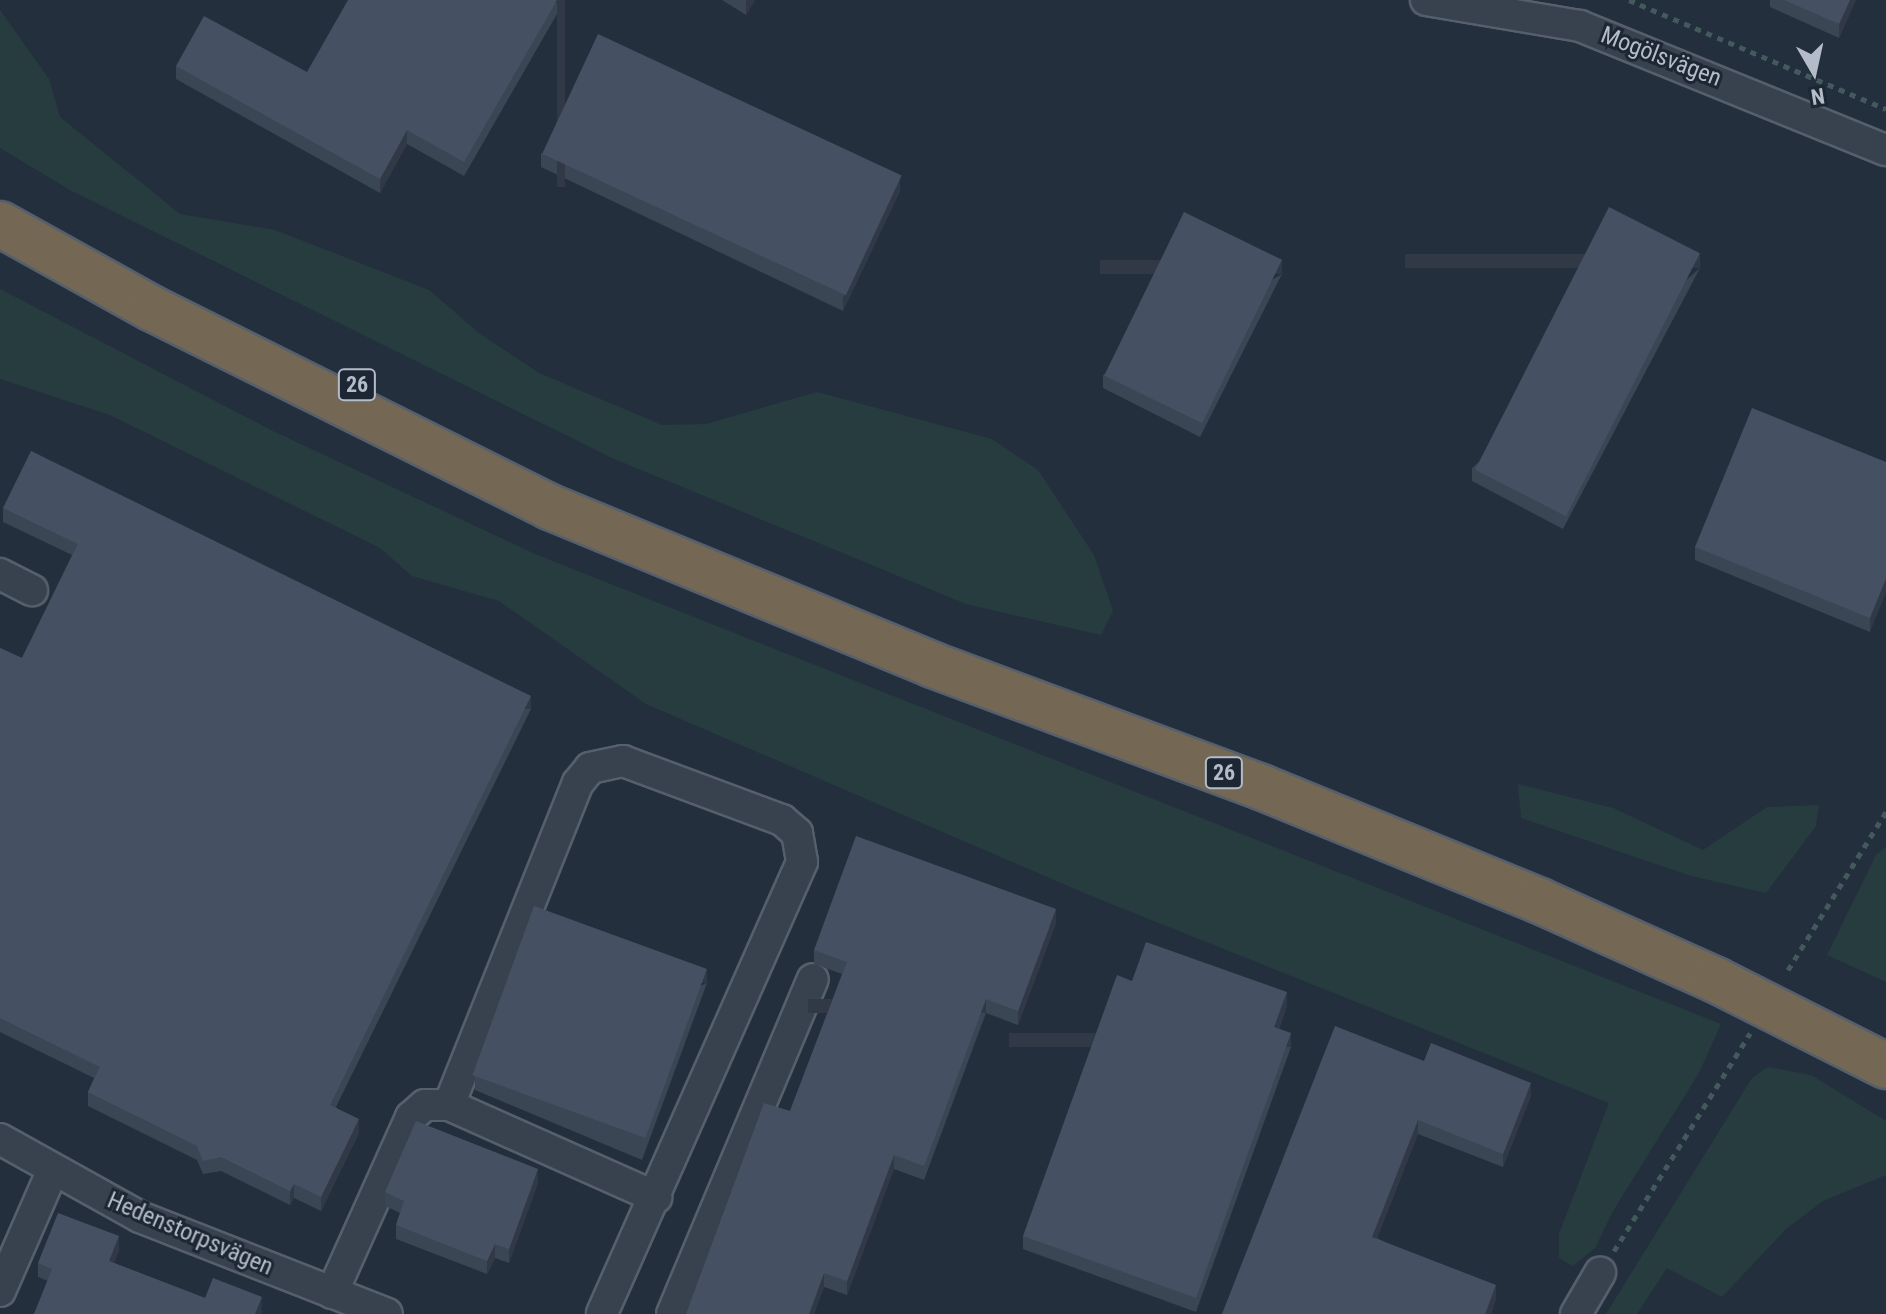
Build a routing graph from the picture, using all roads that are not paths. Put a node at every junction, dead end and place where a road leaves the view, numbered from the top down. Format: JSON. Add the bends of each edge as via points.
{"nodes":[{"id":1,"x":1426,"y":0,"type":"edge"},
{"id":2,"x":1885,"y":147,"type":"edge"},
{"id":3,"x":0,"y":197,"type":"edge"},
{"id":4,"x":0,"y":224,"type":"edge"},
{"id":5,"x":0,"y":574,"type":"edge"},
{"id":6,"x":32,"y":590,"type":"dead end"},
{"id":7,"x":813,"y":979,"type":"dead end"},
{"id":8,"x":1886,"y":1037,"type":"edge"},
{"id":9,"x":1886,"y":1066,"type":"edge"},
{"id":10,"x":449,"y":1105,"type":"junction"},
{"id":11,"x":0,"y":1139,"type":"edge"},
{"id":12,"x":52,"y":1172,"type":"junction"},
{"id":13,"x":656,"y":1197,"type":"junction"},
{"id":14,"x":1600,"y":1273,"type":"road end"},
{"id":15,"x":0,"y":1291,"type":"edge"},
{"id":16,"x":332,"y":1293,"type":"junction"},
{"id":17,"x":387,"y":1314,"type":"edge"},
{"id":18,"x":602,"y":1314,"type":"edge"},
{"id":19,"x":672,"y":1314,"type":"edge"},
{"id":20,"x":1576,"y":1314,"type":"edge"}],
"edges":[{"from":1,"to":2,"type":"street","name":"Mogölsvägen","via":[[1580,26]]},
{"from":3,"to":8,"type":"highway","number":"26","via":[[172,291],[558,484],[750,565],[1553,880]]},
{"from":4,"to":9,"type":"highway","number":"26","via":[[151,308],[550,507],[878,643],[1261,787],[1540,901],[1716,980]]},
{"from":5,"to":6,"type":"street"},
{"from":7,"to":19,"type":"street"},
{"from":10,"to":13,"type":"street"},
{"from":10,"to":13,"type":"street","via":[[560,821],[590,768],[623,761],[782,820],[797,833],[802,862]]},
{"from":10,"to":16,"type":"street","via":[[425,1105],[411,1117]]},
{"from":11,"to":12,"type":"street","name":"Hedenstorpsvägen"},
{"from":12,"to":15,"type":"street"},
{"from":12,"to":16,"type":"street","name":"Hedenstorpsvägen","via":[[140,1217]]},
{"from":13,"to":18,"type":"street"},
{"from":14,"to":20,"type":"street"},
{"from":16,"to":17,"type":"street","name":"Hedenstorpsvägen"}]}
